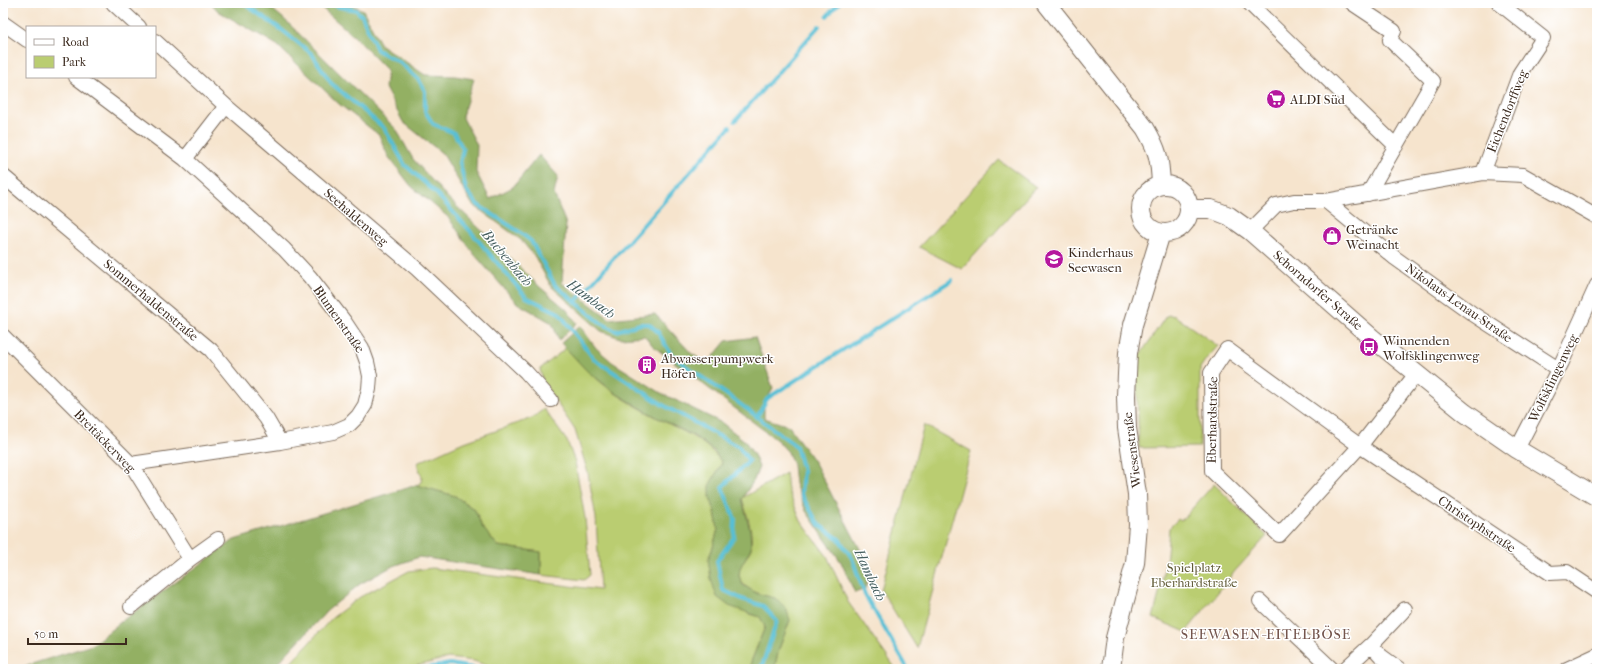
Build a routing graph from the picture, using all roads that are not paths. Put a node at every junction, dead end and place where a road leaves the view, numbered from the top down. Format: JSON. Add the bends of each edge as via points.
{"nodes":[{"id":1,"x":113,"y":3,"type":"edge"},
{"id":2,"x":1046,"y":3,"type":"edge"},
{"id":3,"x":1249,"y":3,"type":"edge"},
{"id":4,"x":1352,"y":3,"type":"edge"},
{"id":5,"x":1499,"y":3,"type":"edge"},
{"id":6,"x":3,"y":23,"type":"edge"},
{"id":7,"x":138,"y":26,"type":"edge"},
{"id":8,"x":26,"y":39,"type":"edge"},
{"id":9,"x":156,"y":42,"type":"edge"},
{"id":10,"x":77,"y":78,"type":"edge"},
{"id":11,"x":226,"y":106,"type":"junction"},
{"id":12,"x":1396,"y":146,"type":"junction"},
{"id":13,"x":185,"y":159,"type":"junction"},
{"id":14,"x":1483,"y":173,"type":"junction"},
{"id":15,"x":3,"y":176,"type":"edge"},
{"id":16,"x":1161,"y":185,"type":"junction"},
{"id":17,"x":1368,"y":194,"type":"junction"},
{"id":18,"x":1326,"y":201,"type":"junction"},
{"id":19,"x":1190,"y":209,"type":"junction"},
{"id":20,"x":1597,"y":217,"type":"edge"},
{"id":21,"x":1250,"y":231,"type":"junction"},
{"id":22,"x":1161,"y":233,"type":"junction"},
{"id":23,"x":1597,"y":285,"type":"edge"},
{"id":24,"x":3,"y":336,"type":"edge"},
{"id":25,"x":1558,"y":369,"type":"junction"},
{"id":26,"x":1416,"y":374,"type":"junction"},
{"id":27,"x":551,"y":400,"type":"dead end"},
{"id":28,"x":280,"y":442,"type":"junction"},
{"id":29,"x":1360,"y":446,"type":"junction"},
{"id":30,"x":1517,"y":449,"type":"junction"},
{"id":31,"x":131,"y":464,"type":"junction"},
{"id":32,"x":1597,"y":497,"type":"edge"},
{"id":33,"x":218,"y":539,"type":"dead end"},
{"id":34,"x":190,"y":559,"type":"junction"},
{"id":35,"x":1597,"y":592,"type":"edge"},
{"id":36,"x":1260,"y":602,"type":"dead end"},
{"id":37,"x":131,"y":607,"type":"dead end"},
{"id":38,"x":1405,"y":609,"type":"dead end"},
{"id":39,"x":1371,"y":645,"type":"junction"},
{"id":40,"x":1597,"y":655,"type":"edge"},
{"id":41,"x":1111,"y":669,"type":"edge"},
{"id":42,"x":1332,"y":669,"type":"edge"},
{"id":43,"x":1344,"y":669,"type":"edge"},
{"id":44,"x":1399,"y":669,"type":"edge"},
{"id":45,"x":1567,"y":669,"type":"edge"}],
"edges":[{"from":1,"to":7,"type":"street"},
{"from":2,"to":16,"type":"street","via":[[1145,128],[1158,155]]},
{"from":3,"to":12,"type":"street"},
{"from":4,"to":12,"type":"street","via":[[1394,31],[1390,40],[1433,81]]},
{"from":5,"to":14,"type":"street","name":"Eichendorffweg","via":[[1543,38],[1520,73]]},
{"from":6,"to":8,"type":"street"},
{"from":9,"to":11,"type":"street","name":"Seehaldenweg"},
{"from":10,"to":13,"type":"street","name":"Blumenstraße"},
{"from":11,"to":13,"type":"street"},
{"from":11,"to":27,"type":"street","name":"Seehaldenweg","via":[[417,269],[526,372]]},
{"from":12,"to":17,"type":"street"},
{"from":13,"to":28,"type":"street","name":"Blumenstraße","via":[[284,249],[344,321],[362,348],[367,362],[370,376],[365,405],[349,425],[333,432]]},
{"from":14,"to":17,"type":"street"},
{"from":14,"to":20,"type":"street","via":[[1523,175]]},
{"from":15,"to":28,"type":"street","name":"Sommerhaldenstraße","via":[[211,350],[266,418]]},
{"from":16,"to":19,"type":"street","via":[[1171,186],[1184,193]]},
{"from":16,"to":22,"type":"street","via":[[1153,188],[1144,197],[1141,211],[1147,224]]},
{"from":17,"to":18,"type":"street"},
{"from":18,"to":21,"type":"street","via":[[1294,201],[1276,205]]},
{"from":18,"to":25,"type":"street","name":"Nikolaus-Lenau-Straße","via":[[1359,230],[1421,277]]},
{"from":19,"to":21,"type":"street","name":"Schorndorfer Straße","via":[[1211,209],[1229,216]]},
{"from":19,"to":22,"type":"street","via":[[1188,219],[1181,228]]},
{"from":21,"to":26,"type":"street","name":"Schorndorfer Straße"},
{"from":22,"to":41,"type":"street","name":"Wiesenstraße","via":[[1133,325],[1128,354],[1127,422],[1137,494],[1138,525],[1135,563],[1115,638]]},
{"from":23,"to":25,"type":"street","name":"Wolfsklingenweg"},
{"from":24,"to":31,"type":"street","name":"Breitäckerweg"},
{"from":25,"to":30,"type":"street","name":"Wolfsklingenweg"},
{"from":26,"to":29,"type":"street","name":"Eberhardstraße"},
{"from":26,"to":30,"type":"street","name":"Schorndorfer Straße"},
{"from":28,"to":31,"type":"street","name":"Blumenstraße"},
{"from":29,"to":29,"type":"street","name":"Eberhardstraße","via":[[1279,535],[1212,471],[1211,373],[1227,349]]},
{"from":29,"to":35,"type":"street","name":"Christophstraße","via":[[1550,573],[1567,572]]},
{"from":30,"to":32,"type":"street","name":"Schorndorfer Straße"},
{"from":31,"to":34,"type":"street","name":"Breitäckerweg"},
{"from":33,"to":34,"type":"street"},
{"from":34,"to":37,"type":"street"},
{"from":36,"to":42,"type":"street"},
{"from":38,"to":39,"type":"street"},
{"from":39,"to":43,"type":"street"},
{"from":39,"to":44,"type":"street"},
{"from":40,"to":45,"type":"street"}]}
